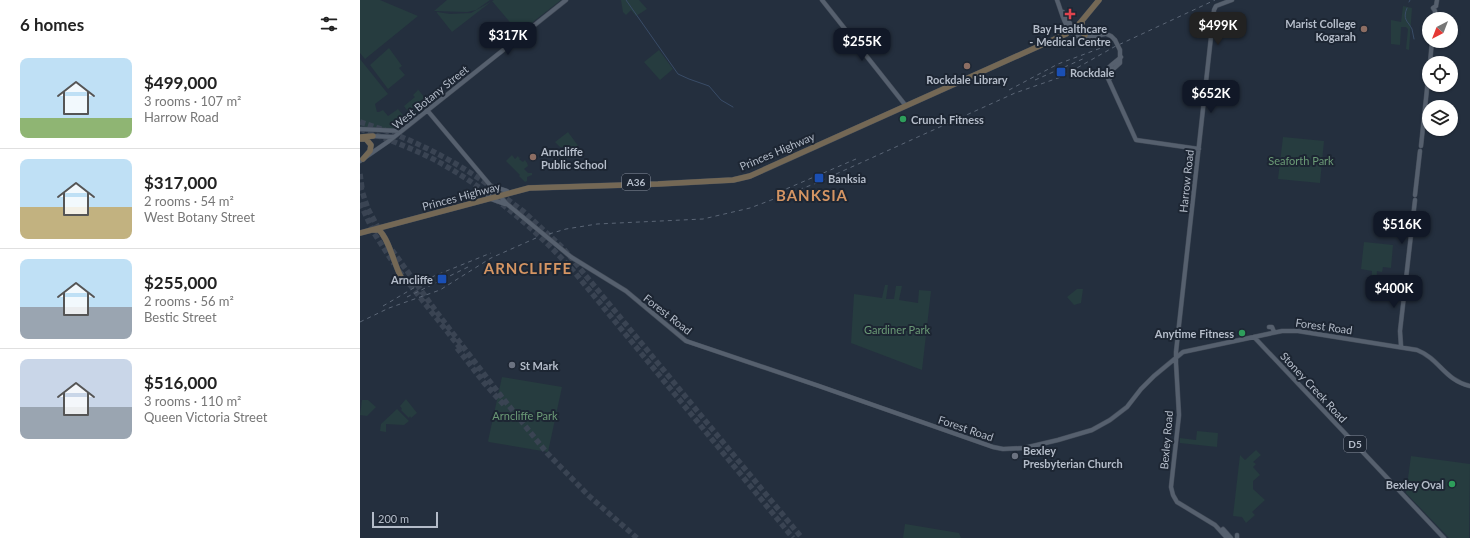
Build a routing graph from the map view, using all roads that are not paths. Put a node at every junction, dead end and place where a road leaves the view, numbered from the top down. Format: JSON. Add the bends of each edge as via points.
{"nodes":[{"id":1,"x":566,"y":0,"type":"edge"},
{"id":2,"x":822,"y":0,"type":"edge"},
{"id":3,"x":1057,"y":0,"type":"edge"},
{"id":4,"x":1095,"y":0,"type":"edge"},
{"id":5,"x":1099,"y":0,"type":"edge"},
{"id":6,"x":1232,"y":0,"type":"edge"},
{"id":7,"x":1437,"y":0,"type":"edge"},
{"id":8,"x":1435,"y":12,"type":"edge"},
{"id":9,"x":1084,"y":19,"type":"junction"},
{"id":10,"x":1071,"y":29,"type":"junction"},
{"id":11,"x":1105,"y":34,"type":"junction"},
{"id":12,"x":1085,"y":35,"type":"junction"},
{"id":13,"x":1427,"y":92,"type":"edge"},
{"id":14,"x":905,"y":104,"type":"junction"},
{"id":15,"x":427,"y":110,"type":"junction"},
{"id":16,"x":419,"y":116,"type":"junction"},
{"id":17,"x":434,"y":120,"type":"junction"},
{"id":18,"x":360,"y":129,"type":"edge"},
{"id":19,"x":400,"y":131,"type":"junction"},
{"id":20,"x":370,"y":135,"type":"joint"},
{"id":21,"x":360,"y":136,"type":"edge"},
{"id":22,"x":383,"y":136,"type":"junction"},
{"id":23,"x":394,"y":137,"type":"junction"},
{"id":24,"x":384,"y":144,"type":"junction"},
{"id":25,"x":1199,"y":149,"type":"junction"},
{"id":26,"x":361,"y":160,"type":"edge"},
{"id":27,"x":490,"y":185,"type":"junction"},
{"id":28,"x":508,"y":192,"type":"junction"},
{"id":29,"x":499,"y":195,"type":"junction"},
{"id":30,"x":489,"y":198,"type":"junction"},
{"id":31,"x":509,"y":205,"type":"junction"},
{"id":32,"x":386,"y":225,"type":"junction"},
{"id":33,"x":360,"y":230,"type":"edge"},
{"id":34,"x":372,"y":230,"type":"junction"},
{"id":35,"x":360,"y":233,"type":"edge"},
{"id":36,"x":387,"y":244,"type":"junction"},
{"id":37,"x":401,"y":277,"type":"tunnel mouth"},
{"id":38,"x":1254,"y":337,"type":"junction"},
{"id":39,"x":1398,"y":346,"type":"junction"},
{"id":40,"x":1176,"y":357,"type":"junction"},
{"id":41,"x":1470,"y":386,"type":"edge"},
{"id":42,"x":1196,"y":513,"type":"junction"},
{"id":43,"x":1227,"y":538,"type":"edge"},
{"id":44,"x":1231,"y":538,"type":"edge"},
{"id":45,"x":1444,"y":538,"type":"edge"}],
"edges":[{"from":1,"to":15,"type":"main road","name":"West Botany Street"},
{"from":2,"to":14,"type":"main road"},
{"from":3,"to":10,"type":"main road"},
{"from":4,"to":10,"type":"highway","name":"Princes Highway","number":"A36"},
{"from":5,"to":9,"type":"highway","name":"Princes Highway","number":"A36"},
{"from":6,"to":25,"type":"main road","name":"Harrow Road","via":[[1214,8]]},
{"from":7,"to":8,"type":"main road"},
{"from":9,"to":10,"type":"highway","name":"Princes Highway","number":"A36"},
{"from":9,"to":12,"type":"highway","via":[[1079,28]]},
{"from":10,"to":11,"type":"main road","via":[[1078,36],[1085,38]]},
{"from":10,"to":12,"type":"main road"},
{"from":10,"to":14,"type":"highway","name":"Princes Highway","number":"A36"},
{"from":11,"to":12,"type":"main road"},
{"from":11,"to":25,"type":"main road","bridge":true,"via":[[1115,40],[1120,50],[1120,57],[1108,67],[1107,77],[1136,140]]},
{"from":13,"to":39,"type":"main road","via":[[1421,146],[1423,149],[1420,152],[1415,195],[1412,197],[1414,200]]},
{"from":14,"to":28,"type":"highway","name":"Princes Highway","number":"A36","via":[[744,178],[658,184],[540,187]]},
{"from":15,"to":16,"type":"main road","name":"West Botany Street"},
{"from":15,"to":17,"type":"main road","name":"Forest Road"},
{"from":16,"to":17,"type":"main road"},
{"from":16,"to":19,"type":"main road","name":"West Botany Street"},
{"from":17,"to":27,"type":"main road","name":"Forest Road"},
{"from":18,"to":19,"type":"main road"},
{"from":19,"to":23,"type":"main road","name":"West Botany Street"},
{"from":20,"to":21,"type":"highway"},
{"from":20,"to":22,"type":"main road"},
{"from":21,"to":26,"type":"highway","via":[[371,145]]},
{"from":22,"to":23,"type":"main road"},
{"from":22,"to":24,"type":"main road","via":[[386,140]]},
{"from":23,"to":24,"type":"main road","name":"West Botany Street"},
{"from":24,"to":26,"type":"main road","name":"West Botany Street"},
{"from":25,"to":40,"type":"main road","name":"Harrow Road"},
{"from":27,"to":28,"type":"main road"},
{"from":27,"to":29,"type":"main road","name":"Forest Road"},
{"from":27,"to":30,"type":"main road"},
{"from":28,"to":29,"type":"highway","name":"Princes Highway","number":"A36"},
{"from":28,"to":31,"type":"main road","via":[[506,198]]},
{"from":29,"to":30,"type":"highway","name":"Princes Highway","number":"A36"},
{"from":29,"to":31,"type":"main road","name":"Forest Road"},
{"from":30,"to":31,"type":"main road"},
{"from":30,"to":32,"type":"highway","name":"Princes Highway","number":"A36"},
{"from":31,"to":40,"type":"main road","name":"Forest Road","via":[[571,257],[626,291],[686,341],[994,447],[1024,448],[1092,430],[1126,407],[1141,389]]},
{"from":32,"to":33,"type":"highway","name":"Princes Highway","number":"A36"},
{"from":32,"to":34,"type":"highway","name":"Princes Highway","number":"A36"},
{"from":32,"to":36,"type":"highway"},
{"from":34,"to":35,"type":"highway","name":"Princes Highway","number":"A36"},
{"from":34,"to":36,"type":"highway","via":[[380,231]]},
{"from":36,"to":37,"type":"highway"},
{"from":38,"to":39,"type":"main road","name":"Forest Road","via":[[1298,331]]},
{"from":38,"to":40,"type":"main road","name":"Forest Road","via":[[1187,351]]},
{"from":38,"to":45,"type":"main road","name":"Stoney Creek Road","number":"D5"},
{"from":39,"to":41,"type":"main road","name":"Forest Road","via":[[1426,354],[1450,377]]},
{"from":40,"to":42,"type":"main road","name":"Bexley Road","via":[[1179,415],[1171,489],[1177,502]]},
{"from":42,"to":43,"type":"main road","name":"Bexley Road","via":[[1219,528]]},
{"from":42,"to":44,"type":"main road","name":"Bexley Road","via":[[1217,524]]}]}
